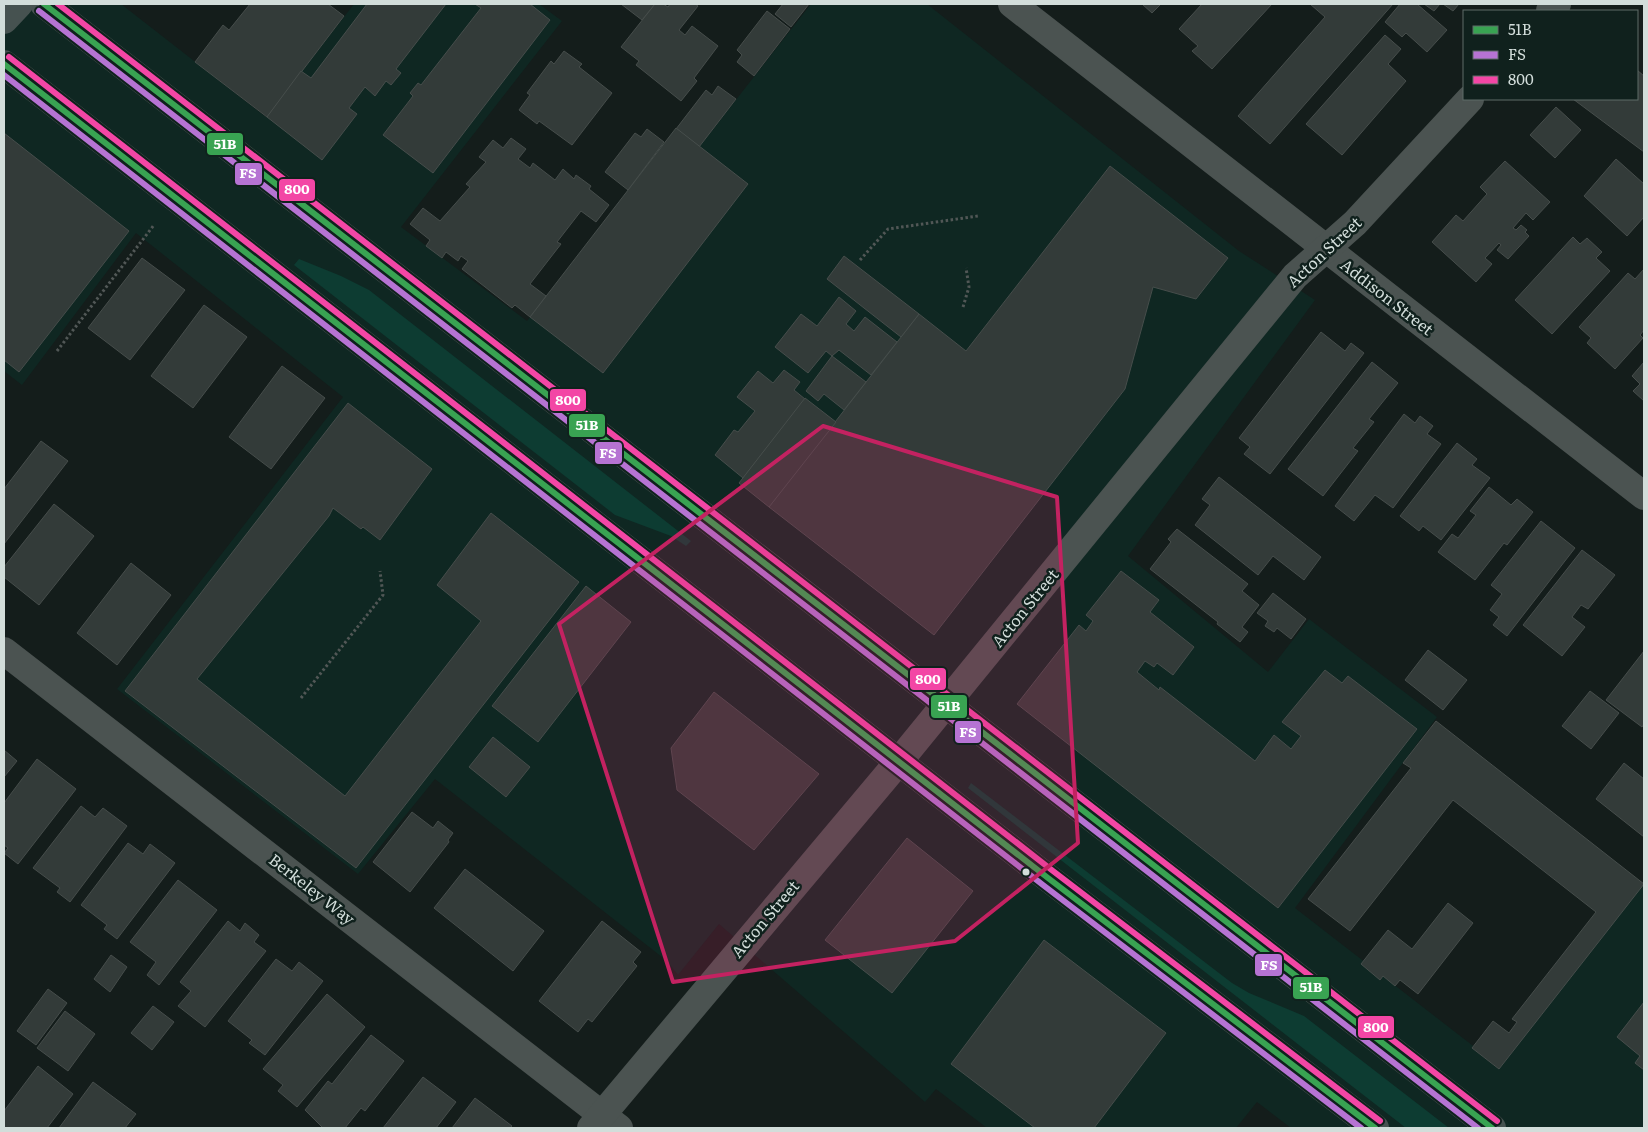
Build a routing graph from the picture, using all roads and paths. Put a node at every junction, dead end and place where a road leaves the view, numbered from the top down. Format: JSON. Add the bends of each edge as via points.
{"nodes":[{"id":1,"x":19,"y":4,"type":"edge"},
{"id":2,"x":44,"y":4,"type":"edge"},
{"id":3,"x":1012,"y":4,"type":"edge"},
{"id":4,"x":4,"y":20,"type":"edge"},
{"id":5,"x":4,"y":64,"type":"edge"},
{"id":6,"x":1469,"y":100,"type":"edge"},
{"id":7,"x":175,"y":198,"type":"junction"},
{"id":8,"x":978,"y":216,"type":"dead end"},
{"id":9,"x":1326,"y":249,"type":"junction"},
{"id":10,"x":860,"y":260,"type":"dead end"},
{"id":11,"x":966,"y":268,"type":"dead end"},
{"id":12,"x":963,"y":307,"type":"dead end"},
{"id":13,"x":57,"y":351,"type":"dead end"},
{"id":14,"x":1644,"y":496,"type":"edge"},
{"id":15,"x":380,"y":571,"type":"dead end"},
{"id":16,"x":4,"y":651,"type":"edge"},
{"id":17,"x":301,"y":698,"type":"dead end"},
{"id":18,"x":946,"y":704,"type":"junction"},
{"id":19,"x":900,"y":760,"type":"junction"},
{"id":20,"x":604,"y":1124,"type":"edge"},
{"id":21,"x":1375,"y":1128,"type":"edge"},
{"id":22,"x":1492,"y":1128,"type":"edge"}],
"edges":[{"from":1,"to":4,"type":"main road"},
{"from":2,"to":18,"type":"main road"},
{"from":3,"to":9,"type":"street","name":"Addison Street"},
{"from":5,"to":7,"type":"main road"},
{"from":6,"to":9,"type":"street","name":"Acton Street","via":[[1382,196]]},
{"from":7,"to":13,"type":"path"},
{"from":7,"to":19,"type":"main road"},
{"from":8,"to":10,"type":"path","via":[[888,229]]},
{"from":9,"to":14,"type":"street","name":"Addison Street"},
{"from":9,"to":18,"type":"street","name":"Acton Street","via":[[1295,276]]},
{"from":11,"to":12,"type":"path","via":[[969,287]]},
{"from":15,"to":17,"type":"path","via":[[383,595]]},
{"from":16,"to":20,"type":"street","name":"Berkeley Way"},
{"from":18,"to":19,"type":"street","name":"Acton Street"},
{"from":18,"to":22,"type":"main road"},
{"from":19,"to":20,"type":"street","name":"Acton Street"},
{"from":19,"to":21,"type":"main road"}]}
